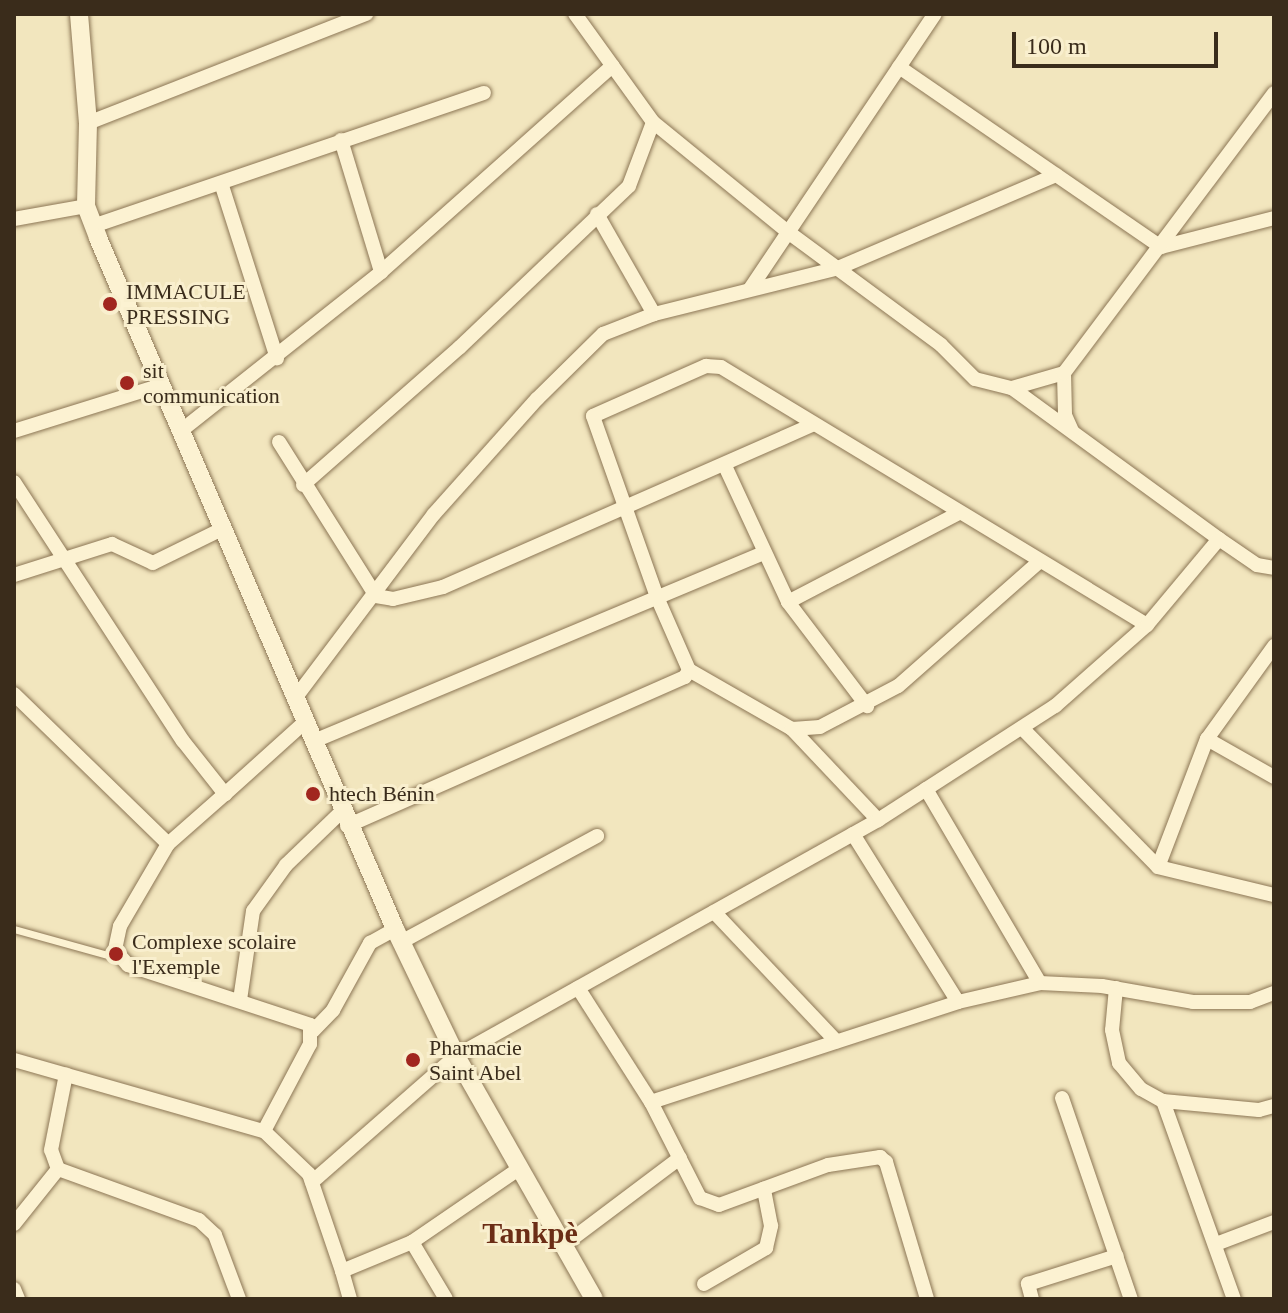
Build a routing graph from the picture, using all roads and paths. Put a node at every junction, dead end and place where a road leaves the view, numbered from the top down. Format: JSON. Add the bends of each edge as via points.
{"nodes":[{"id":1,"x":79,"y":14,"type":"edge"},
{"id":2,"x":366,"y":14,"type":"edge"},
{"id":3,"x":935,"y":14,"type":"edge"},
{"id":4,"x":580,"y":16,"type":"edge"},
{"id":5,"x":612,"y":66,"type":"junction"},
{"id":6,"x":899,"y":67,"type":"junction"},
{"id":7,"x":484,"y":93,"type":"dead end"},
{"id":8,"x":1274,"y":93,"type":"edge"},
{"id":9,"x":653,"y":122,"type":"junction"},
{"id":10,"x":88,"y":123,"type":"junction"},
{"id":11,"x":341,"y":140,"type":"junction"},
{"id":12,"x":1056,"y":175,"type":"junction"},
{"id":13,"x":222,"y":186,"type":"junction"},
{"id":14,"x":86,"y":206,"type":"junction"},
{"id":15,"x":597,"y":214,"type":"junction"},
{"id":16,"x":1274,"y":218,"type":"edge"},
{"id":17,"x":14,"y":219,"type":"edge"},
{"id":18,"x":93,"y":226,"type":"junction"},
{"id":19,"x":788,"y":232,"type":"junction"},
{"id":20,"x":1161,"y":247,"type":"junction"},
{"id":21,"x":838,"y":268,"type":"junction"},
{"id":22,"x":381,"y":272,"type":"junction"},
{"id":23,"x":750,"y":289,"type":"junction"},
{"id":24,"x":654,"y":314,"type":"junction"},
{"id":25,"x":277,"y":358,"type":"junction"},
{"id":26,"x":1064,"y":373,"type":"junction"},
{"id":27,"x":162,"y":385,"type":"junction"},
{"id":28,"x":1012,"y":388,"type":"junction"},
{"id":29,"x":814,"y":424,"type":"junction"},
{"id":30,"x":182,"y":430,"type":"junction"},
{"id":31,"x":14,"y":431,"type":"edge"},
{"id":32,"x":1072,"y":432,"type":"junction"},
{"id":33,"x":279,"y":442,"type":"dead end"},
{"id":34,"x":725,"y":466,"type":"junction"},
{"id":35,"x":14,"y":482,"type":"edge"},
{"id":36,"x":303,"y":485,"type":"junction"},
{"id":37,"x":626,"y":509,"type":"junction"},
{"id":38,"x":959,"y":513,"type":"junction"},
{"id":39,"x":224,"y":528,"type":"junction"},
{"id":40,"x":1219,"y":539,"type":"junction"},
{"id":41,"x":764,"y":553,"type":"junction"},
{"id":42,"x":64,"y":558,"type":"junction"},
{"id":43,"x":1040,"y":561,"type":"junction"},
{"id":44,"x":1274,"y":568,"type":"edge"},
{"id":45,"x":14,"y":575,"type":"edge"},
{"id":46,"x":376,"y":596,"type":"junction"},
{"id":47,"x":657,"y":597,"type":"junction"},
{"id":48,"x":788,"y":602,"type":"junction"},
{"id":49,"x":1147,"y":625,"type":"junction"},
{"id":50,"x":1274,"y":646,"type":"edge"},
{"id":51,"x":689,"y":670,"type":"junction"},
{"id":52,"x":14,"y":694,"type":"edge"},
{"id":53,"x":296,"y":697,"type":"junction"},
{"id":54,"x":867,"y":706,"type":"junction"},
{"id":55,"x":306,"y":721,"type":"junction"},
{"id":56,"x":1022,"y":728,"type":"junction"},
{"id":57,"x":792,"y":729,"type":"junction"},
{"id":58,"x":1207,"y":739,"type":"junction"},
{"id":59,"x":314,"y":741,"type":"junction"},
{"id":60,"x":1274,"y":777,"type":"edge"},
{"id":61,"x":926,"y":789,"type":"junction"},
{"id":62,"x":225,"y":794,"type":"junction"},
{"id":63,"x":344,"y":819,"type":"junction"},
{"id":64,"x":878,"y":820,"type":"junction"},
{"id":65,"x":853,"y":834,"type":"junction"},
{"id":66,"x":597,"y":836,"type":"dead end"},
{"id":67,"x":168,"y":844,"type":"junction"},
{"id":68,"x":1158,"y":867,"type":"junction"},
{"id":69,"x":1274,"y":895,"type":"edge"},
{"id":70,"x":714,"y":912,"type":"junction"},
{"id":71,"x":14,"y":929,"type":"edge"},
{"id":72,"x":398,"y":935,"type":"junction"},
{"id":73,"x":120,"y":959,"type":"junction"},
{"id":74,"x":1040,"y":983,"type":"junction"},
{"id":75,"x":578,"y":988,"type":"junction"},
{"id":76,"x":1116,"y":988,"type":"junction"},
{"id":77,"x":1274,"y":993,"type":"edge"},
{"id":78,"x":240,"y":1000,"type":"junction"},
{"id":79,"x":958,"y":1002,"type":"junction"},
{"id":80,"x":313,"y":1031,"type":"junction"},
{"id":81,"x":836,"y":1041,"type":"junction"},
{"id":82,"x":456,"y":1056,"type":"junction"},
{"id":83,"x":14,"y":1060,"type":"edge"},
{"id":84,"x":66,"y":1074,"type":"junction"},
{"id":85,"x":1062,"y":1098,"type":"dead end"},
{"id":86,"x":1163,"y":1101,"type":"junction"},
{"id":87,"x":651,"y":1102,"type":"junction"},
{"id":88,"x":1274,"y":1106,"type":"edge"},
{"id":89,"x":264,"y":1131,"type":"junction"},
{"id":90,"x":680,"y":1158,"type":"junction"},
{"id":91,"x":520,"y":1168,"type":"junction"},
{"id":92,"x":58,"y":1169,"type":"junction"},
{"id":93,"x":312,"y":1182,"type":"junction"},
{"id":94,"x":764,"y":1189,"type":"junction"},
{"id":95,"x":1274,"y":1222,"type":"edge"},
{"id":96,"x":14,"y":1224,"type":"edge"},
{"id":97,"x":412,"y":1242,"type":"junction"},
{"id":98,"x":1216,"y":1244,"type":"junction"},
{"id":99,"x":564,"y":1245,"type":"junction"},
{"id":100,"x":1117,"y":1256,"type":"junction"},
{"id":101,"x":342,"y":1271,"type":"junction"},
{"id":102,"x":704,"y":1284,"type":"dead end"},
{"id":103,"x":14,"y":1289,"type":"edge"},
{"id":104,"x":18,"y":1299,"type":"edge"},
{"id":105,"x":239,"y":1299,"type":"edge"},
{"id":106,"x":350,"y":1299,"type":"edge"},
{"id":107,"x":446,"y":1299,"type":"edge"},
{"id":108,"x":594,"y":1299,"type":"edge"},
{"id":109,"x":927,"y":1299,"type":"edge"},
{"id":110,"x":1032,"y":1299,"type":"edge"},
{"id":111,"x":1131,"y":1299,"type":"edge"},
{"id":112,"x":1234,"y":1299,"type":"edge"}],
"edges":[{"from":1,"to":10,"type":"street"},
{"from":2,"to":10,"type":"street"},
{"from":3,"to":6,"type":"street"},
{"from":4,"to":5,"type":"street"},
{"from":5,"to":9,"type":"street"},
{"from":5,"to":22,"type":"street"},
{"from":6,"to":12,"type":"street"},
{"from":6,"to":19,"type":"street"},
{"from":7,"to":11,"type":"street"},
{"from":8,"to":20,"type":"street"},
{"from":9,"to":15,"type":"street","via":[[629,186]]},
{"from":9,"to":19,"type":"street"},
{"from":10,"to":14,"type":"street"},
{"from":11,"to":13,"type":"street"},
{"from":11,"to":22,"type":"street"},
{"from":12,"to":20,"type":"street"},
{"from":12,"to":21,"type":"street"},
{"from":13,"to":18,"type":"street"},
{"from":13,"to":25,"type":"street"},
{"from":14,"to":17,"type":"street"},
{"from":14,"to":18,"type":"street"},
{"from":15,"to":24,"type":"street"},
{"from":15,"to":36,"type":"street","via":[[460,347]]},
{"from":16,"to":20,"type":"street"},
{"from":18,"to":27,"type":"street"},
{"from":19,"to":21,"type":"street"},
{"from":19,"to":23,"type":"street"},
{"from":20,"to":26,"type":"street"},
{"from":21,"to":23,"type":"street"},
{"from":21,"to":28,"type":"street","via":[[941,345],[975,379]]},
{"from":22,"to":25,"type":"street"},
{"from":23,"to":24,"type":"street"},
{"from":24,"to":46,"type":"street","via":[[603,334],[537,399],[414,538]]},
{"from":25,"to":30,"type":"street"},
{"from":26,"to":28,"type":"street"},
{"from":26,"to":32,"type":"street","via":[[1065,415]]},
{"from":27,"to":30,"type":"street"},
{"from":27,"to":31,"type":"street"},
{"from":28,"to":32,"type":"street"},
{"from":29,"to":34,"type":"street"},
{"from":29,"to":37,"type":"street","via":[[714,366],[598,410],[594,423]]},
{"from":29,"to":38,"type":"street"},
{"from":30,"to":39,"type":"street"},
{"from":32,"to":40,"type":"street"},
{"from":33,"to":36,"type":"street"},
{"from":34,"to":37,"type":"street"},
{"from":34,"to":41,"type":"street"},
{"from":35,"to":42,"type":"street"},
{"from":36,"to":46,"type":"street"},
{"from":37,"to":46,"type":"street","via":[[443,587],[416,596]]},
{"from":37,"to":47,"type":"street"},
{"from":38,"to":43,"type":"street"},
{"from":38,"to":48,"type":"street"},
{"from":39,"to":42,"type":"street","via":[[153,563],[112,544]]},
{"from":39,"to":53,"type":"street"},
{"from":40,"to":44,"type":"street","via":[[1257,565]]},
{"from":40,"to":49,"type":"street"},
{"from":41,"to":47,"type":"street"},
{"from":41,"to":48,"type":"street"},
{"from":42,"to":45,"type":"street"},
{"from":42,"to":62,"type":"street","via":[[183,741]]},
{"from":43,"to":49,"type":"street"},
{"from":43,"to":54,"type":"street","via":[[936,657]]},
{"from":46,"to":53,"type":"street"},
{"from":47,"to":51,"type":"street"},
{"from":47,"to":59,"type":"street"},
{"from":48,"to":54,"type":"street"},
{"from":49,"to":56,"type":"street","via":[[1055,706]]},
{"from":50,"to":58,"type":"street"},
{"from":51,"to":57,"type":"street"},
{"from":51,"to":63,"type":"street","via":[[685,677]]},
{"from":52,"to":67,"type":"street"},
{"from":53,"to":55,"type":"street"},
{"from":54,"to":57,"type":"street","via":[[820,727]]},
{"from":55,"to":59,"type":"street"},
{"from":55,"to":62,"type":"street"},
{"from":56,"to":61,"type":"street"},
{"from":56,"to":68,"type":"street"},
{"from":57,"to":64,"type":"street"},
{"from":58,"to":60,"type":"street"},
{"from":58,"to":68,"type":"street"},
{"from":59,"to":63,"type":"street"},
{"from":61,"to":64,"type":"street"},
{"from":61,"to":74,"type":"street"},
{"from":62,"to":67,"type":"street"},
{"from":63,"to":72,"type":"street"},
{"from":63,"to":78,"type":"street","via":[[286,865],[253,911]]},
{"from":64,"to":65,"type":"street"},
{"from":65,"to":70,"type":"street"},
{"from":65,"to":79,"type":"street"},
{"from":66,"to":72,"type":"street"},
{"from":67,"to":73,"type":"street","via":[[115,939]]},
{"from":68,"to":69,"type":"street"},
{"from":70,"to":75,"type":"street"},
{"from":70,"to":81,"type":"street"},
{"from":71,"to":73,"type":"lane"},
{"from":72,"to":80,"type":"street","via":[[370,943],[329,1018]]},
{"from":72,"to":82,"type":"street"},
{"from":73,"to":78,"type":"street"},
{"from":74,"to":76,"type":"street"},
{"from":74,"to":79,"type":"street"},
{"from":75,"to":82,"type":"street"},
{"from":75,"to":87,"type":"street"},
{"from":76,"to":77,"type":"street","via":[[1193,1002],[1250,1002]]},
{"from":76,"to":86,"type":"street","via":[[1112,1030],[1119,1063],[1141,1089]]},
{"from":78,"to":80,"type":"street","via":[[302,1020]]},
{"from":79,"to":81,"type":"street"},
{"from":80,"to":89,"type":"street"},
{"from":81,"to":87,"type":"street"},
{"from":82,"to":91,"type":"street"},
{"from":82,"to":93,"type":"street"},
{"from":83,"to":84,"type":"street"},
{"from":84,"to":89,"type":"street"},
{"from":84,"to":92,"type":"street","via":[[51,1150]]},
{"from":85,"to":100,"type":"street"},
{"from":86,"to":88,"type":"street","via":[[1259,1110]]},
{"from":86,"to":98,"type":"street"},
{"from":87,"to":90,"type":"street"},
{"from":89,"to":93,"type":"street"},
{"from":90,"to":94,"type":"street","via":[[708,1203],[719,1205]]},
{"from":90,"to":99,"type":"street"},
{"from":91,"to":97,"type":"street"},
{"from":91,"to":99,"type":"street"},
{"from":92,"to":96,"type":"street"},
{"from":92,"to":105,"type":"street","via":[[199,1220],[215,1235]]},
{"from":93,"to":101,"type":"street"},
{"from":94,"to":102,"type":"street","via":[[771,1226],[766,1248]]},
{"from":94,"to":109,"type":"street","via":[[828,1165],[880,1157],[886,1162]]},
{"from":95,"to":98,"type":"street"},
{"from":97,"to":101,"type":"street"},
{"from":97,"to":107,"type":"street"},
{"from":98,"to":112,"type":"street"},
{"from":99,"to":108,"type":"street"},
{"from":100,"to":110,"type":"street","via":[[1028,1284]]},
{"from":100,"to":111,"type":"street"},
{"from":101,"to":106,"type":"street"},
{"from":103,"to":104,"type":"street"}]}
